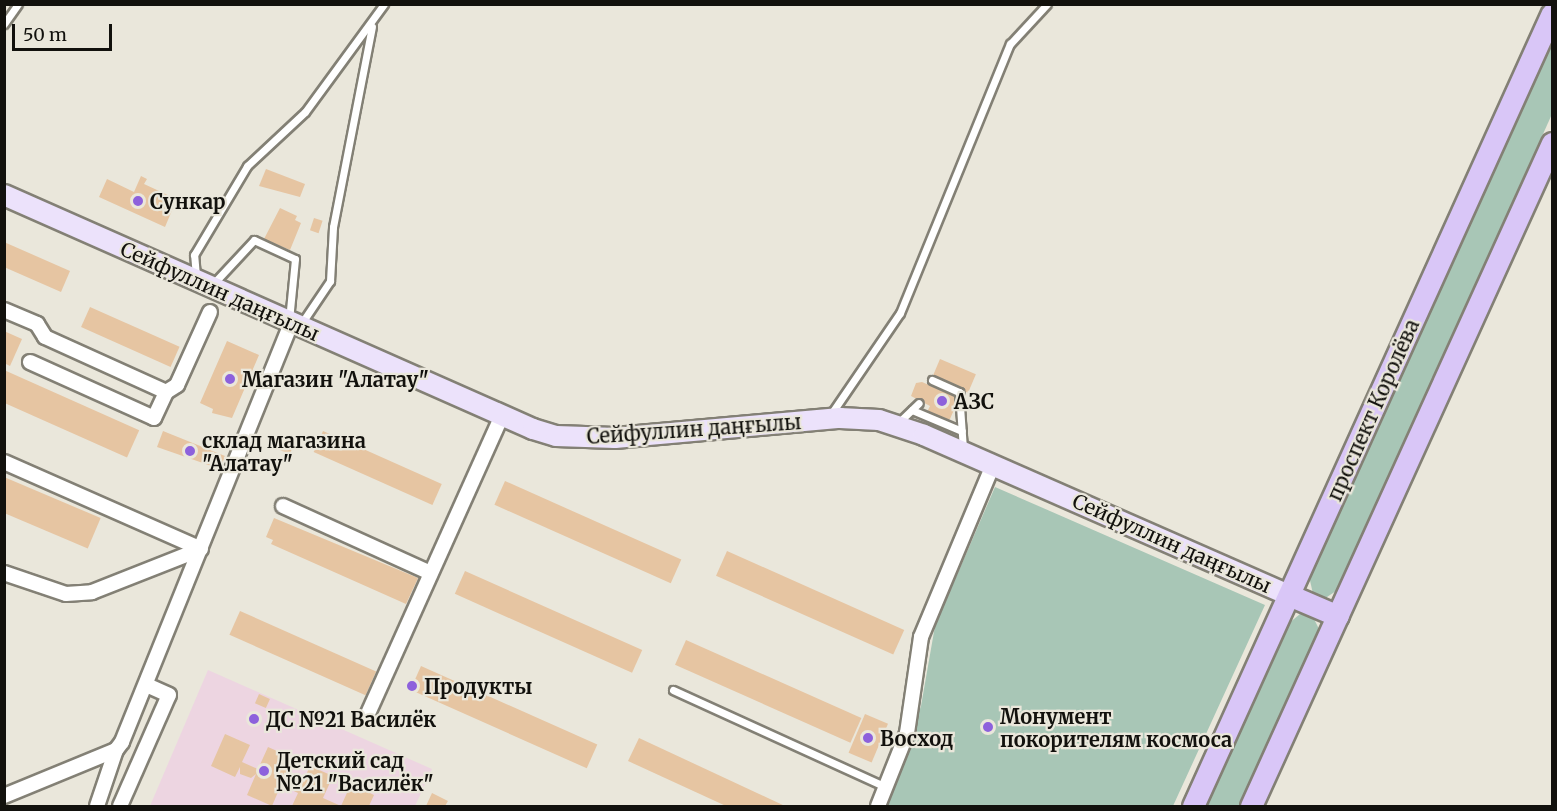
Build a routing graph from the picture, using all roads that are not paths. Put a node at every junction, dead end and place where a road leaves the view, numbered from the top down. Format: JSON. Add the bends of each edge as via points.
{"nodes":[{"id":1,"x":18,"y":4,"type":"edge"},
{"id":2,"x":384,"y":4,"type":"edge"},
{"id":3,"x":1047,"y":4,"type":"edge"},
{"id":4,"x":1552,"y":13,"type":"edge"},
{"id":5,"x":373,"y":22,"type":"junction"},
{"id":6,"x":4,"y":24,"type":"edge"},
{"id":7,"x":1552,"y":143,"type":"edge"},
{"id":8,"x":4,"y":195,"type":"edge"},
{"id":9,"x":204,"y":284,"type":"junction"},
{"id":10,"x":4,"y":310,"type":"edge"},
{"id":11,"x":210,"y":312,"type":"dead end"},
{"id":12,"x":293,"y":324,"type":"junction"},
{"id":13,"x":30,"y":362,"type":"dead end"},
{"id":14,"x":932,"y":380,"type":"dead end"},
{"id":15,"x":166,"y":392,"type":"junction"},
{"id":16,"x":919,"y":403,"type":"dead end"},
{"id":17,"x":912,"y":410,"type":"junction"},
{"id":18,"x":502,"y":415,"type":"junction"},
{"id":19,"x":827,"y":419,"type":"junction"},
{"id":20,"x":896,"y":424,"type":"junction"},
{"id":21,"x":962,"y":431,"type":"junction"},
{"id":22,"x":963,"y":452,"type":"junction"},
{"id":23,"x":4,"y":462,"type":"edge"},
{"id":24,"x":993,"y":465,"type":"junction"},
{"id":25,"x":283,"y":506,"type":"dead end"},
{"id":26,"x":201,"y":549,"type":"junction"},
{"id":27,"x":4,"y":573,"type":"edge"},
{"id":28,"x":431,"y":573,"type":"junction"},
{"id":29,"x":1289,"y":595,"type":"junction"},
{"id":30,"x":1338,"y":616,"type":"junction"},
{"id":31,"x":147,"y":685,"type":"junction"},
{"id":32,"x":673,"y":690,"type":"dead end"},
{"id":33,"x":366,"y":718,"type":"dead end"},
{"id":34,"x":116,"y":750,"type":"junction"},
{"id":35,"x":886,"y":787,"type":"junction"},
{"id":36,"x":4,"y":796,"type":"edge"},
{"id":37,"x":98,"y":807,"type":"edge"},
{"id":38,"x":120,"y":807,"type":"edge"},
{"id":39,"x":878,"y":807,"type":"edge"},
{"id":40,"x":1193,"y":807,"type":"edge"},
{"id":41,"x":1251,"y":807,"type":"edge"}],
"edges":[{"from":1,"to":6,"type":"lane"},
{"from":2,"to":5,"type":"lane"},
{"from":3,"to":19,"type":"lane","via":[[1010,44],[894,325]]},
{"from":4,"to":29,"type":"main road","name":"проспект Королёва"},
{"from":5,"to":9,"type":"lane","via":[[305,112],[241,175],[194,255]]},
{"from":5,"to":12,"type":"lane","via":[[333,227],[330,281]]},
{"from":7,"to":30,"type":"main road"},
{"from":8,"to":9,"type":"street","name":"Сейфуллин даңғылы"},
{"from":9,"to":12,"type":"street","name":"Сейфуллин даңғылы"},
{"from":9,"to":12,"type":"lane","via":[[254,240],[295,259]]},
{"from":10,"to":15,"type":"street","via":[[37,324],[45,337]]},
{"from":11,"to":15,"type":"street","via":[[177,385]]},
{"from":12,"to":18,"type":"street","name":"Сейфуллин даңғылы"},
{"from":12,"to":26,"type":"street"},
{"from":13,"to":15,"type":"street","via":[[154,418]]},
{"from":14,"to":21,"type":"lane","via":[[959,392]]},
{"from":16,"to":17,"type":"lane"},
{"from":17,"to":20,"type":"lane"},
{"from":17,"to":21,"type":"lane"},
{"from":18,"to":19,"type":"street","name":"Сейфуллин даңғылы","via":[[533,429],[581,439]]},
{"from":18,"to":28,"type":"street"},
{"from":19,"to":20,"type":"street","name":"Сейфуллин даңғылы","via":[[862,417]]},
{"from":20,"to":22,"type":"street","name":"Сейфуллин даңғылы"},
{"from":21,"to":22,"type":"lane"},
{"from":22,"to":24,"type":"street","name":"Сейфуллин даңғылы"},
{"from":23,"to":26,"type":"street"},
{"from":24,"to":29,"type":"street","name":"Сейфуллин даңғылы"},
{"from":24,"to":35,"type":"street","via":[[921,637],[907,733]]},
{"from":25,"to":28,"type":"street"},
{"from":26,"to":27,"type":"street","via":[[92,592],[66,594]]},
{"from":26,"to":31,"type":"street"},
{"from":28,"to":33,"type":"street"},
{"from":29,"to":30,"type":"main road"},
{"from":29,"to":40,"type":"main road","name":"проспект Королёва"},
{"from":30,"to":41,"type":"main road"},
{"from":31,"to":34,"type":"street"},
{"from":31,"to":38,"type":"street","via":[[169,695]]},
{"from":32,"to":35,"type":"lane"},
{"from":34,"to":36,"type":"street"},
{"from":34,"to":37,"type":"street"},
{"from":35,"to":39,"type":"street"}]}
